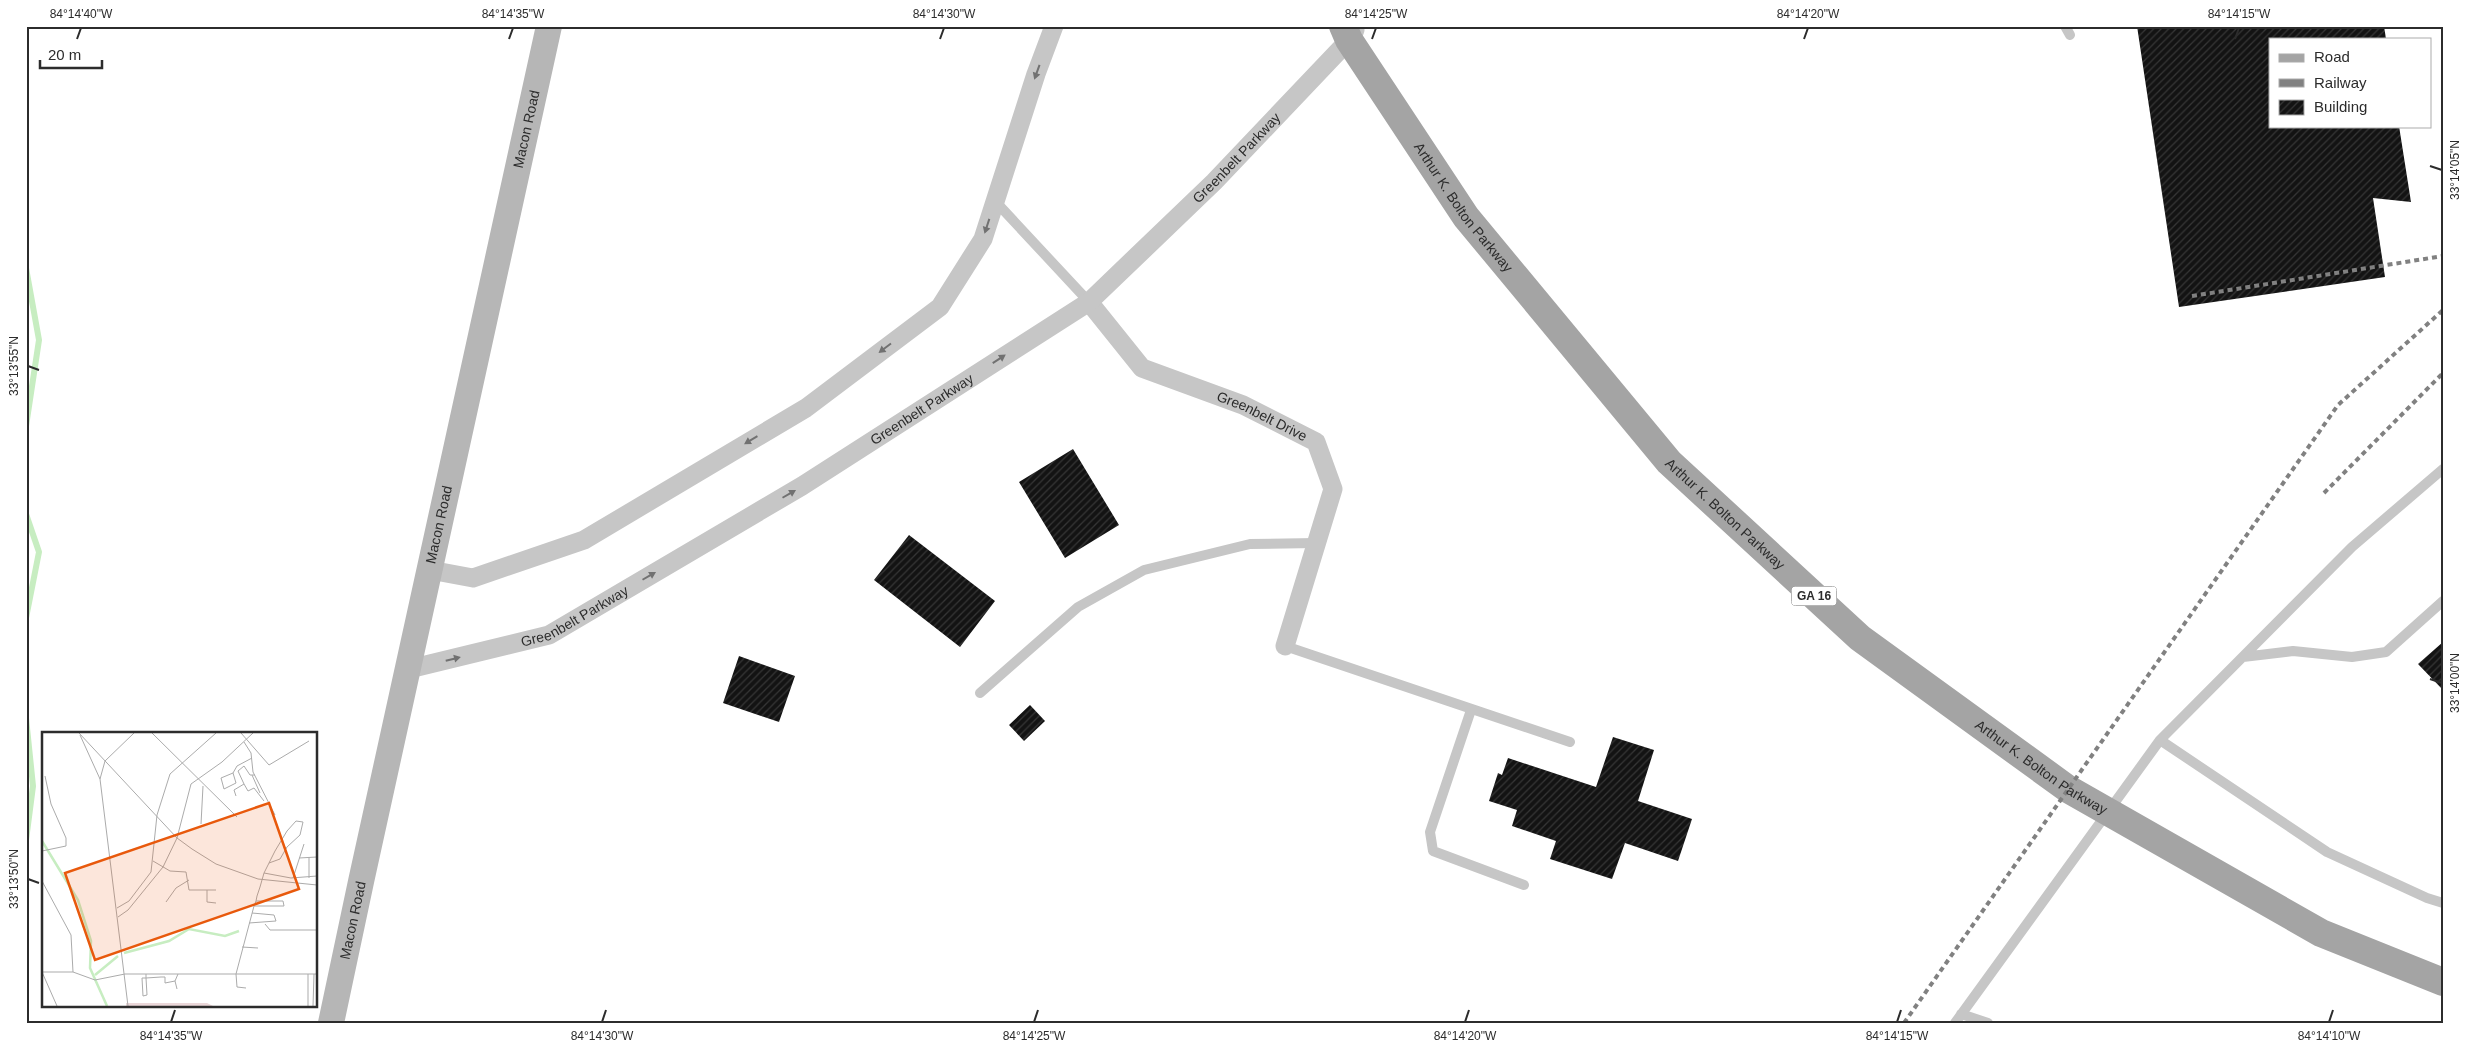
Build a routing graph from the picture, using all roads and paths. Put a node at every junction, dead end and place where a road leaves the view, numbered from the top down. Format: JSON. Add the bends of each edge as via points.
{"nodes":[{"id":1,"x":549,"y":26,"type":"edge"},
{"id":2,"x":1054,"y":26,"type":"edge"},
{"id":3,"x":1350,"y":31,"type":"edge"},
{"id":4,"x":995,"y":201,"type":"junction"},
{"id":5,"x":1088,"y":302,"type":"junction"},
{"id":6,"x":2443,"y":469,"type":"edge"},
{"id":7,"x":1316,"y":543,"type":"junction"},
{"id":8,"x":430,"y":570,"type":"junction"},
{"id":9,"x":2443,"y":601,"type":"edge"},
{"id":10,"x":1285,"y":646,"type":"joint"},
{"id":11,"x":2242,"y":657,"type":"junction"},
{"id":12,"x":405,"y":670,"type":"junction"},
{"id":13,"x":980,"y":693,"type":"dead end"},
{"id":14,"x":1470,"y":710,"type":"junction"},
{"id":15,"x":2160,"y":740,"type":"junction"},
{"id":16,"x":1570,"y":742,"type":"dead end"},
{"id":17,"x":2108,"y":812,"type":"junction"},
{"id":18,"x":1524,"y":886,"type":"dead end"},
{"id":19,"x":2443,"y":903,"type":"edge"},
{"id":20,"x":2443,"y":982,"type":"edge"},
{"id":21,"x":1962,"y":1014,"type":"junction"},
{"id":22,"x":330,"y":1023,"type":"edge"},
{"id":23,"x":1955,"y":1023,"type":"edge"},
{"id":24,"x":1988,"y":1023,"type":"edge"}],
"edges":[{"from":1,"to":8,"type":"main road","name":"Macon Road"},
{"from":2,"to":4,"type":"street","one_way":true},
{"from":3,"to":5,"type":"street","name":"Greenbelt Parkway","via":[[1214,182]]},
{"from":3,"to":17,"type":"main road","name":"Arthur K. Bolton Parkway","number":"GA 16","via":[[1466,217],[1669,462],[1860,638],[2068,789]]},
{"from":4,"to":5,"type":"lane"},
{"from":4,"to":8,"type":"street","one_way":true,"via":[[983,239],[940,307],[806,408],[584,540],[473,578]]},
{"from":5,"to":7,"type":"street","name":"Greenbelt Drive","via":[[1142,368],[1243,405],[1316,442],[1334,489]]},
{"from":12,"to":5,"type":"street","name":"Greenbelt Parkway","one_way":true,"via":[[549,635],[802,486]]},
{"from":6,"to":11,"type":"lane","via":[[2352,546]]},
{"from":7,"to":10,"type":"street","name":"Greenbelt Drive"},
{"from":7,"to":13,"type":"lane","via":[[1250,544],[1144,570],[1078,607]]},
{"from":8,"to":12,"type":"main road","name":"Macon Road"},
{"from":9,"to":11,"type":"lane","via":[[2386,652],[2352,657],[2293,651]]},
{"from":10,"to":14,"type":"lane"},
{"from":11,"to":15,"type":"lane"},
{"from":12,"to":22,"type":"main road","name":"Macon Road"},
{"from":14,"to":16,"type":"lane"},
{"from":14,"to":18,"type":"lane","via":[[1430,832],[1433,851]]},
{"from":15,"to":17,"type":"lane"},
{"from":15,"to":19,"type":"lane","via":[[2327,852]]},
{"from":17,"to":20,"type":"main road","name":"Arthur K. Bolton Parkway","number":"GA 16","via":[[2321,933]]},
{"from":17,"to":21,"type":"lane"},
{"from":21,"to":23,"type":"lane"},
{"from":21,"to":24,"type":"lane"}]}
